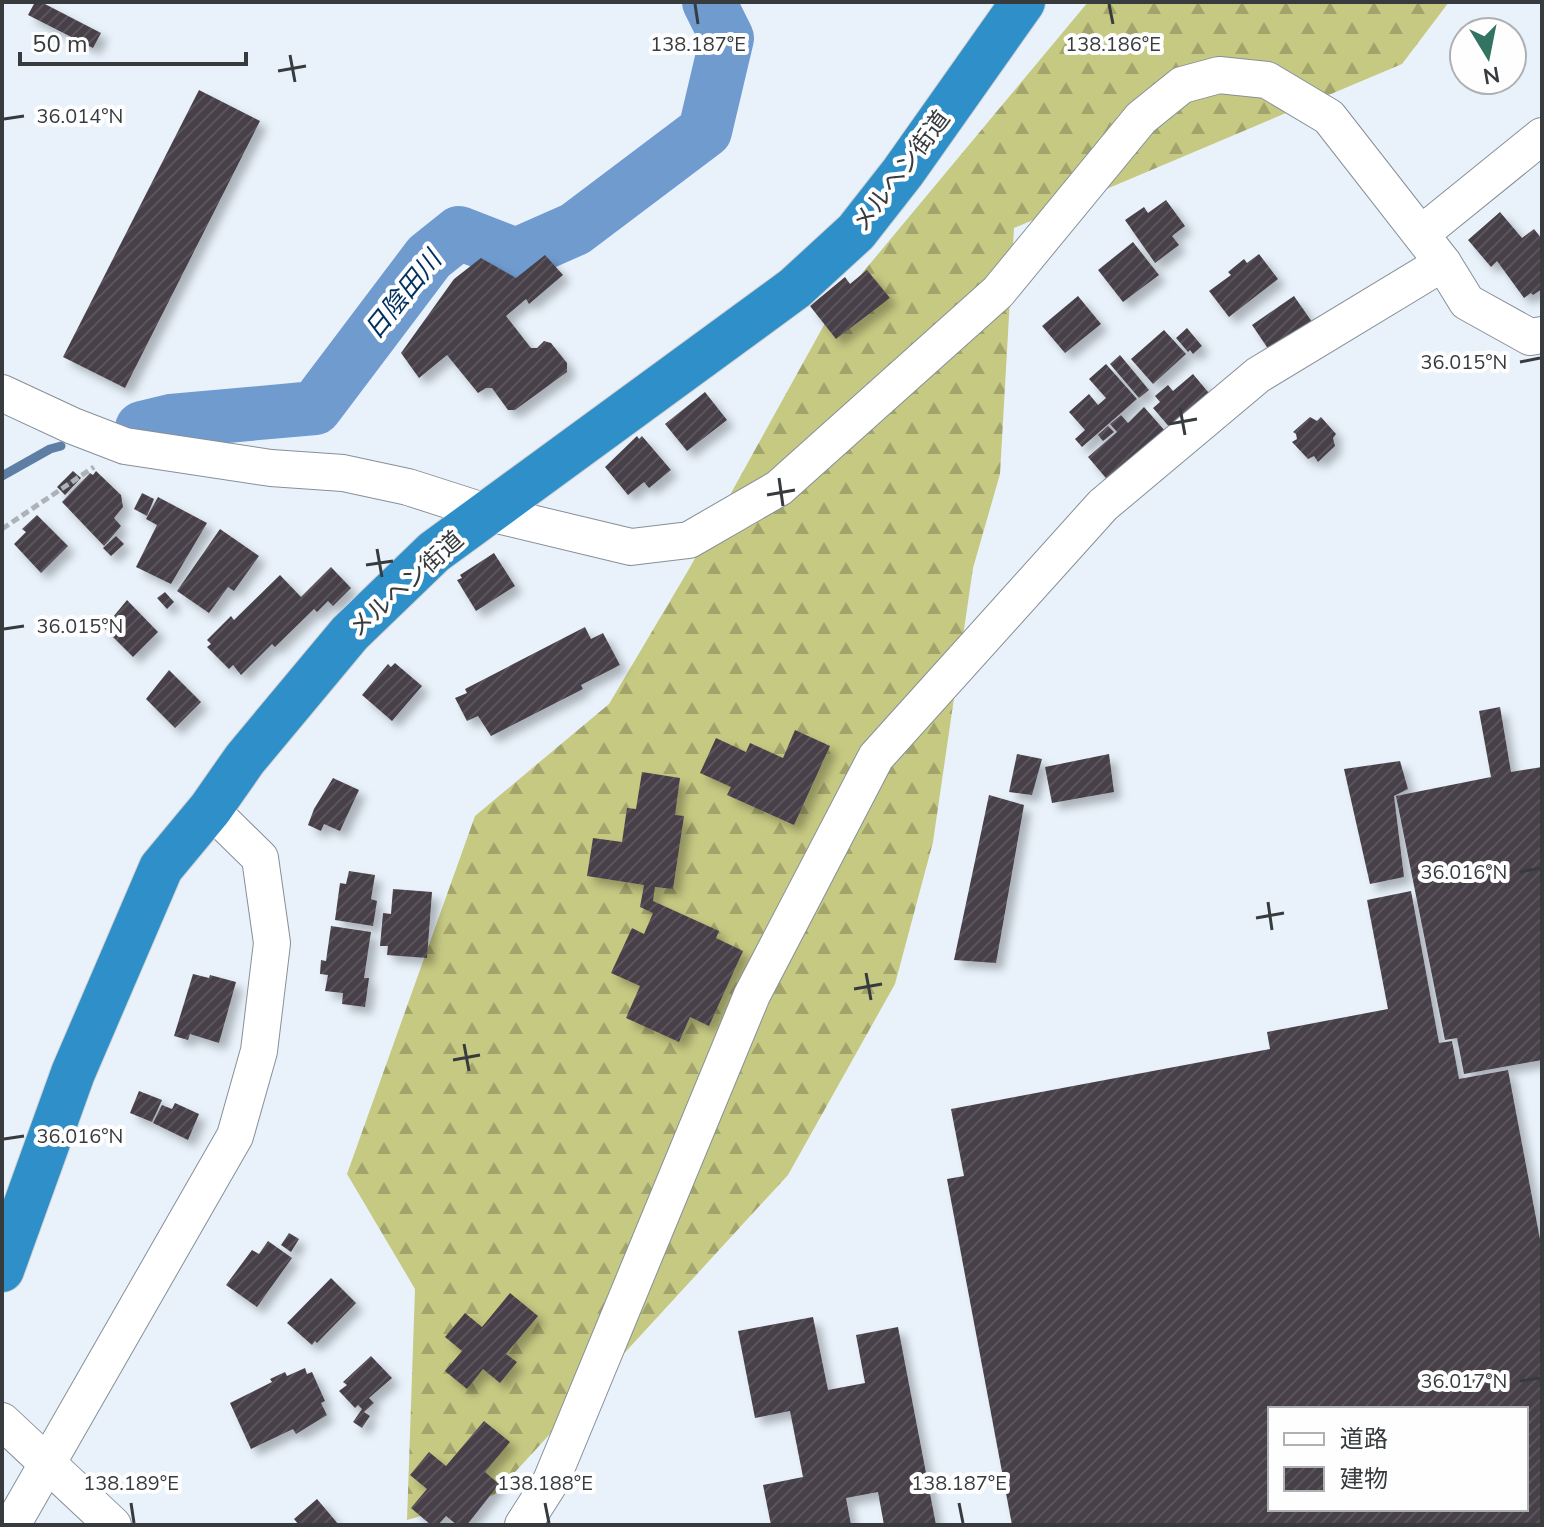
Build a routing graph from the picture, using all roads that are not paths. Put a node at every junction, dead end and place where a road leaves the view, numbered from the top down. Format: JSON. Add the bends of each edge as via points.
{"nodes":[{"id":1,"x":1023,"y":2,"type":"edge"},
{"id":2,"x":1542,"y":136,"type":"edge"},
{"id":3,"x":1421,"y":234,"type":"junction"},
{"id":4,"x":1443,"y":263,"type":"junction"},
{"id":5,"x":1538,"y":339,"type":"edge"},
{"id":6,"x":2,"y":393,"type":"edge"},
{"id":7,"x":489,"y":513,"type":"junction"},
{"id":8,"x":210,"y":809,"type":"junction"},
{"id":9,"x":2,"y":1270,"type":"edge"},
{"id":10,"x":2,"y":1421,"type":"edge"},
{"id":11,"x":46,"y":1463,"type":"junction"},
{"id":12,"x":12,"y":1525,"type":"edge"},
{"id":13,"x":113,"y":1525,"type":"edge"},
{"id":14,"x":523,"y":1525,"type":"edge"}],
"edges":[{"from":1,"to":7,"type":"highway","name":"メルヘン街道","via":[[856,232],[795,288]]},
{"from":2,"to":3,"type":"street"},
{"from":3,"to":4,"type":"street"},
{"from":3,"to":7,"type":"street","via":[[1329,117],[1267,80],[1219,75],[1182,85],[1141,118],[998,292],[779,488],[689,540],[631,547]]},
{"from":4,"to":5,"type":"street","via":[[1467,302]]},
{"from":4,"to":14,"type":"street","via":[[1258,375],[1103,505],[876,757],[752,995],[551,1481]]},
{"from":6,"to":7,"type":"street","via":[[125,446],[343,473]]},
{"from":7,"to":8,"type":"highway","name":"メルヘン街道","via":[[434,552],[350,633]]},
{"from":8,"to":9,"type":"highway","name":"メルヘン街道","via":[[161,868],[73,1073]]},
{"from":8,"to":11,"type":"street","via":[[260,858],[272,943],[259,1051],[235,1136]]},
{"from":10,"to":11,"type":"street"},
{"from":11,"to":12,"type":"street"},
{"from":11,"to":13,"type":"street"}]}
